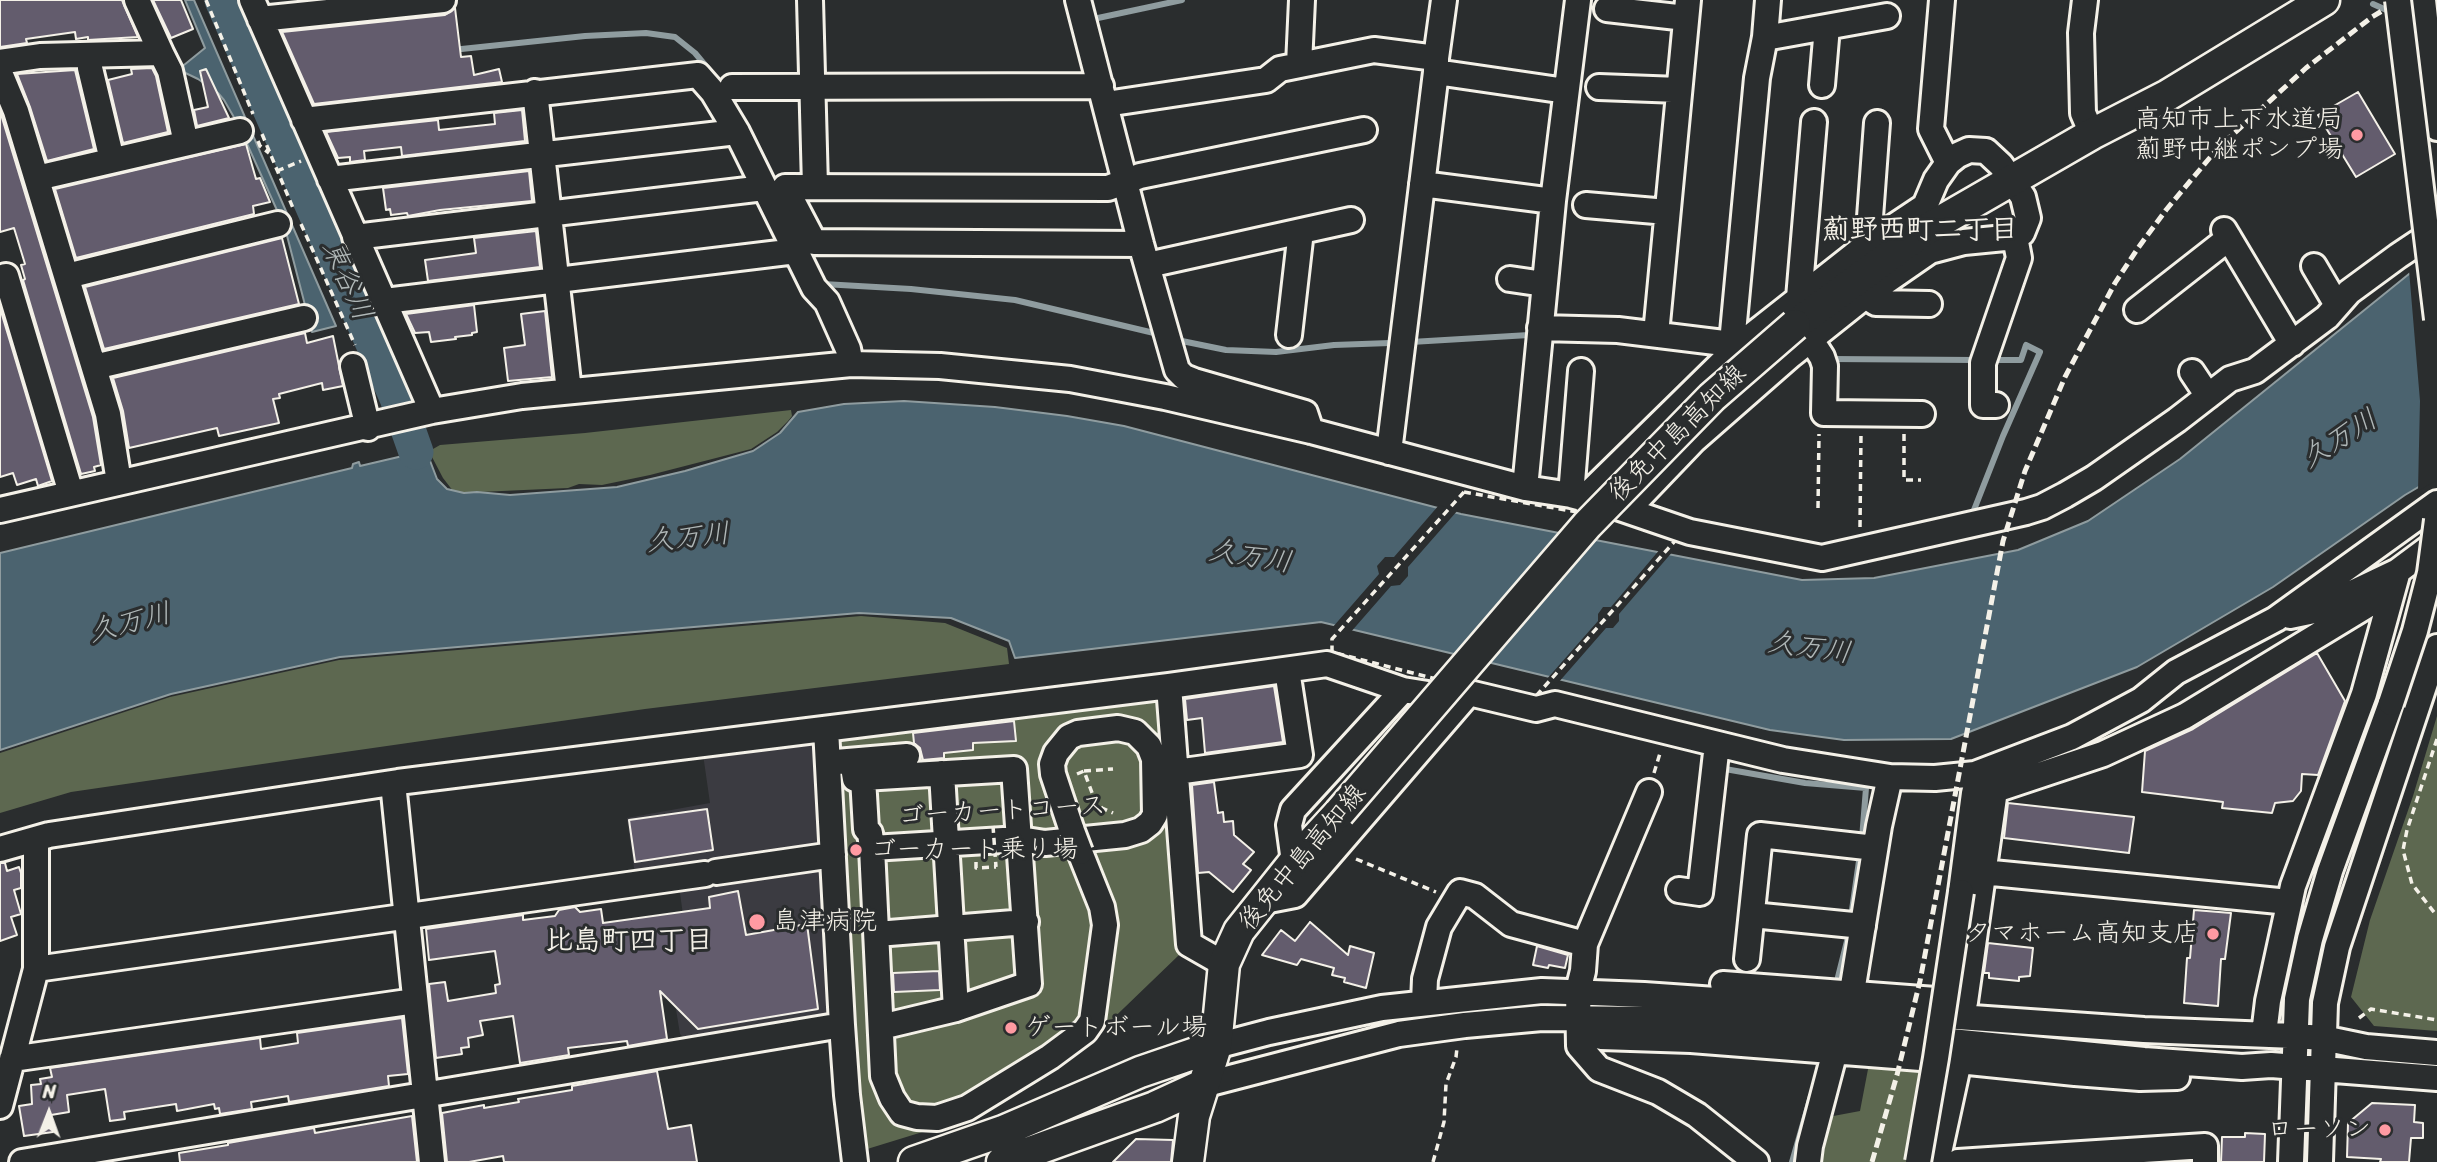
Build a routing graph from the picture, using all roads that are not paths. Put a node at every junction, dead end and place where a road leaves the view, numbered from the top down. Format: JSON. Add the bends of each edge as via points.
{"nodes":[{"id":1,"x":137,"y":0,"type":"edge"},
{"id":2,"x":443,"y":0,"type":"edge"},
{"id":3,"x":810,"y":0,"type":"edge"},
{"id":4,"x":1078,"y":0,"type":"edge"},
{"id":5,"x":1302,"y":0,"type":"edge"},
{"id":6,"x":1444,"y":0,"type":"edge"},
{"id":7,"x":1578,"y":0,"type":"edge"},
{"id":8,"x":1768,"y":0,"type":"edge"},
{"id":9,"x":1942,"y":0,"type":"edge"},
{"id":10,"x":2085,"y":0,"type":"edge"},
{"id":11,"x":2398,"y":0,"type":"edge"},
{"id":12,"x":2423,"y":0,"type":"edge"},
{"id":13,"x":2309,"y":4,"type":"edge"},
{"id":14,"x":256,"y":9,"type":"edge"},
{"id":15,"x":1606,"y":9,"type":"dead end"},
{"id":16,"x":1687,"y":9,"type":"edge"},
{"id":17,"x":1887,"y":16,"type":"dead end"},
{"id":18,"x":1838,"y":17,"type":"edge"},
{"id":19,"x":1765,"y":38,"type":"junction"},
{"id":20,"x":166,"y":62,"type":"junction"},
{"id":21,"x":1299,"y":65,"type":"junction"},
{"id":22,"x":1436,"y":65,"type":"junction"},
{"id":23,"x":1,"y":68,"type":"edge"},
{"id":24,"x":90,"y":68,"type":"dead end"},
{"id":25,"x":812,"y":85,"type":"junction"},
{"id":26,"x":1822,"y":85,"type":"dead end"},
{"id":27,"x":732,"y":87,"type":"dead end"},
{"id":28,"x":1598,"y":87,"type":"dead end"},
{"id":29,"x":1679,"y":90,"type":"junction"},
{"id":30,"x":1566,"y":91,"type":"junction"},
{"id":31,"x":535,"y":92,"type":"junction"},
{"id":32,"x":1104,"y":95,"type":"junction"},
{"id":33,"x":304,"y":120,"type":"junction"},
{"id":34,"x":1814,"y":122,"type":"dead end"},
{"id":35,"x":1877,"y":122,"type":"dead end"},
{"id":36,"x":2437,"y":128,"type":"edge"},
{"id":37,"x":1364,"y":130,"type":"dead end"},
{"id":38,"x":240,"y":131,"type":"dead end"},
{"id":39,"x":737,"y":132,"type":"junction"},
{"id":40,"x":2092,"y":134,"type":"junction"},
{"id":41,"x":186,"y":143,"type":"junction"},
{"id":42,"x":542,"y":153,"type":"junction"},
{"id":43,"x":112,"y":160,"type":"junction"},
{"id":44,"x":1948,"y":163,"type":"junction"},
{"id":45,"x":37,"y":178,"type":"junction"},
{"id":46,"x":330,"y":179,"type":"junction"},
{"id":47,"x":2012,"y":180,"type":"junction"},
{"id":48,"x":1125,"y":182,"type":"junction"},
{"id":49,"x":1422,"y":184,"type":"junction"},
{"id":50,"x":815,"y":186,"type":"junction"},
{"id":51,"x":764,"y":188,"type":"junction"},
{"id":52,"x":1553,"y":201,"type":"junction"},
{"id":53,"x":1587,"y":205,"type":"dead end"},
{"id":54,"x":1667,"y":212,"type":"junction"},
{"id":55,"x":549,"y":214,"type":"junction"},
{"id":56,"x":1351,"y":219,"type":"dead end"},
{"id":57,"x":278,"y":224,"type":"dead end"},
{"id":58,"x":2437,"y":230,"type":"edge"},
{"id":59,"x":1301,"y":231,"type":"junction"},
{"id":60,"x":355,"y":237,"type":"junction"},
{"id":61,"x":2015,"y":237,"type":"junction"},
{"id":62,"x":1868,"y":244,"type":"junction"},
{"id":63,"x":796,"y":251,"type":"junction"},
{"id":64,"x":1145,"y":255,"type":"junction"},
{"id":65,"x":2314,"y":266,"type":"dead end"},
{"id":66,"x":2,"y":271,"type":"edge"},
{"id":67,"x":66,"y":276,"type":"junction"},
{"id":68,"x":1510,"y":279,"type":"dead end"},
{"id":69,"x":557,"y":281,"type":"junction"},
{"id":70,"x":1544,"y":284,"type":"junction"},
{"id":71,"x":1865,"y":296,"type":"junction"},
{"id":72,"x":385,"y":301,"type":"junction"},
{"id":73,"x":1929,"y":304,"type":"dead end"},
{"id":74,"x":2337,"y":305,"type":"junction"},
{"id":75,"x":2137,"y":310,"type":"dead end"},
{"id":76,"x":304,"y":318,"type":"dead end"},
{"id":77,"x":2437,"y":319,"type":"edge"},
{"id":78,"x":1801,"y":321,"type":"junction"},
{"id":79,"x":1540,"y":328,"type":"junction"},
{"id":80,"x":1656,"y":334,"type":"junction"},
{"id":81,"x":1289,"y":335,"type":"dead end"},
{"id":82,"x":1736,"y":344,"type":"junction"},
{"id":83,"x":2292,"y":344,"type":"junction"},
{"id":84,"x":851,"y":364,"type":"junction"},
{"id":85,"x":353,"y":366,"type":"dead end"},
{"id":86,"x":94,"y":367,"type":"junction"},
{"id":87,"x":1581,"y":371,"type":"dead end"},
{"id":88,"x":2192,"y":372,"type":"dead end"},
{"id":89,"x":569,"y":391,"type":"junction"},
{"id":90,"x":2208,"y":396,"type":"junction"},
{"id":91,"x":1996,"y":405,"type":"dead end"},
{"id":92,"x":425,"y":413,"type":"junction"},
{"id":93,"x":1913,"y":414,"type":"road end"},
{"id":94,"x":380,"y":424,"type":"junction"},
{"id":95,"x":1311,"y":432,"type":"junction"},
{"id":96,"x":1389,"y":452,"type":"junction"},
{"id":97,"x":119,"y":482,"type":"junction"},
{"id":98,"x":1525,"y":488,"type":"junction"},
{"id":99,"x":71,"y":493,"type":"junction"},
{"id":100,"x":1577,"y":497,"type":"junction"},
{"id":101,"x":2437,"y":503,"type":"edge"},
{"id":102,"x":0,"y":510,"type":"edge"},
{"id":103,"x":1615,"y":511,"type":"junction"},
{"id":104,"x":2437,"y":520,"type":"edge"},
{"id":105,"x":2437,"y":542,"type":"edge"},
{"id":106,"x":2398,"y":572,"type":"junction"},
{"id":107,"x":2276,"y":619,"type":"junction"},
{"id":108,"x":2437,"y":647,"type":"edge"},
{"id":109,"x":1287,"y":670,"type":"junction"},
{"id":110,"x":1170,"y":686,"type":"junction"},
{"id":111,"x":1403,"y":690,"type":"junction"},
{"id":112,"x":1469,"y":692,"type":"junction"},
{"id":113,"x":826,"y":729,"type":"junction"},
{"id":114,"x":1717,"y":744,"type":"junction"},
{"id":115,"x":907,"y":757,"type":"dead end"},
{"id":116,"x":848,"y":767,"type":"junction"},
{"id":117,"x":1176,"y":772,"type":"junction"},
{"id":118,"x":942,"y":773,"type":"junction"},
{"id":119,"x":1890,"y":777,"type":"junction"},
{"id":120,"x":393,"y":783,"type":"junction"},
{"id":121,"x":1995,"y":790,"type":"junction"},
{"id":122,"x":1649,"y":792,"type":"road end"},
{"id":123,"x":36,"y":839,"type":"junction"},
{"id":124,"x":1029,"y":845,"type":"junction"},
{"id":125,"x":1875,"y":848,"type":"junction"},
{"id":126,"x":0,"y":849,"type":"edge"},
{"id":127,"x":947,"y":850,"type":"junction"},
{"id":128,"x":872,"y":854,"type":"junction"},
{"id":129,"x":833,"y":855,"type":"junction"},
{"id":130,"x":1294,"y":862,"type":"junction"},
{"id":131,"x":1982,"y":872,"type":"junction"},
{"id":132,"x":1679,"y":890,"type":"dead end"},
{"id":133,"x":1264,"y":901,"type":"junction"},
{"id":134,"x":2289,"y":902,"type":"junction"},
{"id":135,"x":407,"y":915,"type":"junction"},
{"id":136,"x":1752,"y":915,"type":"junction"},
{"id":137,"x":1026,"y":922,"type":"junction"},
{"id":138,"x":1863,"y":926,"type":"junction"},
{"id":139,"x":951,"y":928,"type":"junction"},
{"id":140,"x":877,"y":934,"type":"junction"},
{"id":141,"x":1585,"y":944,"type":"junction"},
{"id":142,"x":1747,"y":959,"type":"dead end"},
{"id":143,"x":1224,"y":964,"type":"junction"},
{"id":144,"x":36,"y":969,"type":"junction"},
{"id":145,"x":1578,"y":991,"type":"junction"},
{"id":146,"x":1852,"y":992,"type":"junction"},
{"id":147,"x":415,"y":1001,"type":"junction"},
{"id":148,"x":1424,"y":1002,"type":"junction"},
{"id":149,"x":1965,"y":1002,"type":"junction"},
{"id":150,"x":957,"y":1009,"type":"junction"},
{"id":151,"x":1577,"y":1018,"type":"junction"},
{"id":152,"x":842,"y":1024,"type":"junction"},
{"id":153,"x":881,"y":1027,"type":"junction"},
{"id":154,"x":2204,"y":1033,"type":"junction"},
{"id":155,"x":2264,"y":1034,"type":"junction"},
{"id":156,"x":2295,"y":1036,"type":"junction"},
{"id":157,"x":2323,"y":1038,"type":"junction"},
{"id":158,"x":1216,"y":1046,"type":"junction"},
{"id":159,"x":1835,"y":1051,"type":"junction"},
{"id":160,"x":2437,"y":1053,"type":"edge"},
{"id":161,"x":12,"y":1059,"type":"junction"},
{"id":162,"x":1959,"y":1061,"type":"junction"},
{"id":163,"x":2293,"y":1066,"type":"junction"},
{"id":164,"x":2242,"y":1068,"type":"junction"},
{"id":165,"x":2321,"y":1069,"type":"junction"},
{"id":166,"x":2437,"y":1078,"type":"edge"},
{"id":167,"x":1203,"y":1085,"type":"junction"},
{"id":168,"x":424,"y":1094,"type":"junction"},
{"id":169,"x":0,"y":1106,"type":"edge"},
{"id":170,"x":1033,"y":1157,"type":"edge"},
{"id":171,"x":22,"y":1162,"type":"edge"},
{"id":172,"x":432,"y":1162,"type":"edge"},
{"id":173,"x":855,"y":1162,"type":"edge"},
{"id":174,"x":914,"y":1162,"type":"edge"},
{"id":175,"x":1002,"y":1162,"type":"edge"},
{"id":176,"x":1188,"y":1162,"type":"edge"},
{"id":177,"x":1756,"y":1162,"type":"edge"},
{"id":178,"x":1808,"y":1162,"type":"edge"},
{"id":179,"x":1918,"y":1162,"type":"edge"},
{"id":180,"x":1937,"y":1162,"type":"edge"},
{"id":181,"x":1958,"y":1162,"type":"edge"},
{"id":182,"x":2205,"y":1162,"type":"edge"},
{"id":183,"x":2291,"y":1162,"type":"edge"},
{"id":184,"x":2320,"y":1162,"type":"edge"}],
"edges":[{"from":1,"to":20,"type":"street"},
{"from":2,"to":14,"type":"street"},
{"from":3,"to":25,"type":"street"},
{"from":4,"to":32,"type":"street"},
{"from":5,"to":21,"type":"street"},
{"from":6,"to":22,"type":"street"},
{"from":7,"to":30,"type":"street"},
{"from":8,"to":19,"type":"street"},
{"from":9,"to":44,"type":"street","via":[[1931,129]]},
{"from":10,"to":40,"type":"street","via":[[2083,113]]},
{"from":11,"to":77,"type":"street","bridge":true},
{"from":12,"to":36,"type":"street"},
{"from":13,"to":40,"type":"main road","name":"後免中島高知線","via":[[2168,94]]},
{"from":14,"to":33,"type":"street"},
{"from":15,"to":16,"type":"street"},
{"from":16,"to":29,"type":"street"},
{"from":17,"to":18,"type":"street"},
{"from":18,"to":19,"type":"street"},
{"from":18,"to":26,"type":"street"},
{"from":19,"to":82,"type":"street","via":[[1757,78]]},
{"from":20,"to":23,"type":"street","via":[[40,56]]},
{"from":20,"to":41,"type":"street"},
{"from":21,"to":22,"type":"street","via":[[1374,50]]},
{"from":21,"to":32,"type":"street","via":[[1280,69],[1266,80]]},
{"from":22,"to":30,"type":"street"},
{"from":22,"to":49,"type":"street"},
{"from":23,"to":45,"type":"street"},
{"from":24,"to":43,"type":"street"},
{"from":25,"to":27,"type":"street"},
{"from":25,"to":32,"type":"street"},
{"from":25,"to":50,"type":"street"},
{"from":28,"to":29,"type":"street"},
{"from":29,"to":54,"type":"street"},
{"from":30,"to":52,"type":"street"},
{"from":31,"to":33,"type":"street"},
{"from":31,"to":39,"type":"street","via":[[698,75]]},
{"from":31,"to":42,"type":"street"},
{"from":32,"to":48,"type":"street"},
{"from":33,"to":46,"type":"street"},
{"from":34,"to":78,"type":"street"},
{"from":35,"to":62,"type":"street"},
{"from":37,"to":48,"type":"street"},
{"from":38,"to":41,"type":"street"},
{"from":39,"to":42,"type":"street"},
{"from":39,"to":51,"type":"street"},
{"from":40,"to":47,"type":"main road","name":"後免中島高知線"},
{"from":41,"to":43,"type":"street"},
{"from":42,"to":46,"type":"street"},
{"from":42,"to":55,"type":"street"},
{"from":43,"to":45,"type":"street"},
{"from":44,"to":47,"type":"street","via":[[1969,150],[1986,150]]},
{"from":44,"to":62,"type":"street","via":[[1925,206]]},
{"from":45,"to":67,"type":"street"},
{"from":46,"to":60,"type":"street"},
{"from":47,"to":61,"type":"street","via":[[2023,197],[2028,218],[2022,233]]},
{"from":47,"to":78,"type":"main road","name":"後免中島高知線","via":[[1922,232]]},
{"from":48,"to":50,"type":"street","via":[[1108,188]]},
{"from":48,"to":64,"type":"street"},
{"from":49,"to":52,"type":"street"},
{"from":49,"to":96,"type":"street"},
{"from":50,"to":64,"type":"street","via":[[785,187],[814,242]]},
{"from":51,"to":55,"type":"street"},
{"from":51,"to":63,"type":"street"},
{"from":52,"to":70,"type":"street"},
{"from":53,"to":54,"type":"street"},
{"from":54,"to":80,"type":"street"},
{"from":55,"to":60,"type":"street"},
{"from":55,"to":69,"type":"street"},
{"from":56,"to":59,"type":"street"},
{"from":57,"to":67,"type":"street"},
{"from":58,"to":74,"type":"street"},
{"from":59,"to":64,"type":"street"},
{"from":59,"to":81,"type":"street"},
{"from":60,"to":72,"type":"street"},
{"from":61,"to":71,"type":"street","via":[[1930,251]]},
{"from":61,"to":91,"type":"street","via":[[2019,258],[1983,363],[1983,405]]},
{"from":62,"to":78,"type":"street"},
{"from":63,"to":69,"type":"street"},
{"from":63,"to":84,"type":"street","via":[[814,288],[827,302]]},
{"from":64,"to":95,"type":"street","via":[[1177,370],[1184,377],[1306,412]]},
{"from":65,"to":74,"type":"street"},
{"from":66,"to":99,"type":"street"},
{"from":67,"to":86,"type":"street"},
{"from":68,"to":70,"type":"street"},
{"from":69,"to":72,"type":"street"},
{"from":69,"to":89,"type":"street"},
{"from":70,"to":79,"type":"street"},
{"from":71,"to":73,"type":"street","via":[[1876,303]]},
{"from":71,"to":78,"type":"street"},
{"from":72,"to":92,"type":"street"},
{"from":74,"to":83,"type":"street"},
{"from":75,"to":83,"type":"street","via":[[2226,234]]},
{"from":76,"to":86,"type":"street"},
{"from":78,"to":82,"type":"street"},
{"from":78,"to":93,"type":"street","via":[[1825,366],[1824,413]]},
{"from":78,"to":103,"type":"street","via":[[1791,355]]},
{"from":78,"to":130,"type":"main road","name":"後免中島高知線","bridge":true,"via":[[1712,397],[1587,525]]},
{"from":79,"to":80,"type":"street"},
{"from":79,"to":98,"type":"street"},
{"from":80,"to":82,"type":"street"},
{"from":82,"to":100,"type":"street"},
{"from":83,"to":90,"type":"street"},
{"from":84,"to":89,"type":"street"},
{"from":84,"to":95,"type":"street","via":[[940,366],[1058,378],[1165,397]]},
{"from":85,"to":94,"type":"street"},
{"from":86,"to":97,"type":"street","via":[[108,414]]},
{"from":87,"to":100,"type":"street"},
{"from":88,"to":90,"type":"street"},
{"from":89,"to":92,"type":"street"},
{"from":90,"to":103,"type":"street","via":[[2094,478],[2042,507],[1846,554],[1800,555]]},
{"from":92,"to":94,"type":"street"},
{"from":94,"to":97,"type":"street"},
{"from":95,"to":96,"type":"street"},
{"from":96,"to":98,"type":"street"},
{"from":97,"to":99,"type":"street"},
{"from":98,"to":100,"type":"street"},
{"from":99,"to":102,"type":"street"},
{"from":100,"to":103,"type":"street"},
{"from":101,"to":107,"type":"street"},
{"from":104,"to":156,"type":"street","bridge":true,"via":[[2415,631],[2310,939],[2297,999]]},
{"from":105,"to":106,"type":"street"},
{"from":106,"to":107,"type":"street","via":[[2314,611]]},
{"from":106,"to":121,"type":"street","via":[[2371,603],[2185,716],[2103,754]]},
{"from":106,"to":134,"type":"street","via":[[2364,694]]},
{"from":107,"to":119,"type":"street","via":[[2072,737],[1975,774]]},
{"from":108,"to":157,"type":"street","via":[[2337,947]]},
{"from":109,"to":110,"type":"street"},
{"from":109,"to":111,"type":"street","via":[[1327,664]]},
{"from":109,"to":117,"type":"street","via":[[1300,755]]},
{"from":110,"to":113,"type":"street"},
{"from":110,"to":117,"type":"street"},
{"from":111,"to":112,"type":"street","via":[[1434,695]]},
{"from":111,"to":130,"type":"street","via":[[1293,810],[1289,825]]},
{"from":112,"to":114,"type":"street","via":[[1536,709],[1555,704]]},
{"from":112,"to":133,"type":"street","via":[[1295,895]]},
{"from":113,"to":116,"type":"street"},
{"from":113,"to":120,"type":"street"},
{"from":114,"to":119,"type":"street"},
{"from":114,"to":132,"type":"street","via":[[1698,823],[1700,893]]},
{"from":115,"to":116,"type":"street"},
{"from":116,"to":118,"type":"street"},
{"from":116,"to":128,"type":"street","via":[[870,833]]},
{"from":116,"to":129,"type":"street"},
{"from":117,"to":143,"type":"street","via":[[1189,944]]},
{"from":118,"to":124,"type":"street","via":[[1014,769]]},
{"from":118,"to":127,"type":"street"},
{"from":119,"to":125,"type":"street"},
{"from":120,"to":123,"type":"street"},
{"from":120,"to":135,"type":"street"},
{"from":121,"to":131,"type":"street"},
{"from":121,"to":179,"type":"street","bridge":true,"via":[[1974,793]]},
{"from":122,"to":141,"type":"street"},
{"from":123,"to":126,"type":"street"},
{"from":123,"to":144,"type":"street"},
{"from":124,"to":127,"type":"street","name":"ゴーカートコース"},
{"from":124,"to":137,"type":"street"},
{"from":124,"to":153,"type":"street","name":"ゴーカートコース","via":[[1125,835],[1150,823],[1156,804],[1149,746],[1135,732],[1118,728],[1078,733],[1069,737],[1052,764],[1052,774],[1076,842],[1102,907],[1105,925],[1092,1021],[1085,1031],[967,1108],[937,1118],[902,1113],[883,1076]]},
{"from":125,"to":136,"type":"street","via":[[1760,835]]},
{"from":125,"to":138,"type":"street"},
{"from":127,"to":128,"type":"street","name":"ゴーカートコース"},
{"from":127,"to":139,"type":"street"},
{"from":128,"to":140,"type":"street","name":"ゴーカートコース"},
{"from":129,"to":135,"type":"street"},
{"from":129,"to":152,"type":"street"},
{"from":130,"to":133,"type":"main road","name":"後免中島高知線"},
{"from":131,"to":134,"type":"street"},
{"from":131,"to":149,"type":"street"},
{"from":133,"to":143,"type":"main road","name":"後免中島高知線","via":[[1239,931]]},
{"from":134,"to":155,"type":"street"},
{"from":135,"to":144,"type":"street"},
{"from":135,"to":147,"type":"street"},
{"from":136,"to":138,"type":"street"},
{"from":136,"to":142,"type":"street"},
{"from":137,"to":139,"type":"street"},
{"from":137,"to":150,"type":"street","via":[[1029,985]]},
{"from":138,"to":146,"type":"street"},
{"from":139,"to":140,"type":"street"},
{"from":139,"to":150,"type":"street"},
{"from":140,"to":153,"type":"street","name":"ゴーカートコース"},
{"from":141,"to":145,"type":"street"},
{"from":141,"to":148,"type":"street","via":[[1511,924],[1475,896],[1460,892],[1438,927]]},
{"from":143,"to":158,"type":"main road","name":"後免中島高知線"},
{"from":144,"to":161,"type":"street"},
{"from":145,"to":146,"type":"street","via":[[1612,977]]},
{"from":145,"to":148,"type":"street"},
{"from":145,"to":151,"type":"street"},
{"from":145,"to":154,"type":"street"},
{"from":146,"to":149,"type":"street"},
{"from":147,"to":161,"type":"street"},
{"from":147,"to":168,"type":"street"},
{"from":148,"to":158,"type":"street"},
{"from":149,"to":154,"type":"street","via":[[2169,1015]]},
{"from":150,"to":153,"type":"street"},
{"from":151,"to":159,"type":"street","via":[[1601,1037]]},
{"from":151,"to":164,"type":"street","via":[[1818,1028]]},
{"from":151,"to":167,"type":"street","via":[[1504,1021],[1399,1034]]},
{"from":151,"to":177,"type":"street","via":[[1579,1046],[1599,1069],[1687,1109]]},
{"from":152,"to":168,"type":"street"},
{"from":152,"to":173,"type":"street"},
{"from":154,"to":155,"type":"street"},
{"from":155,"to":156,"type":"street"},
{"from":156,"to":157,"type":"street"},
{"from":156,"to":163,"type":"street"},
{"from":157,"to":160,"type":"street"},
{"from":157,"to":165,"type":"street"},
{"from":158,"to":167,"type":"main road","name":"後免中島高知線"},
{"from":158,"to":174,"type":"main road"},
{"from":159,"to":162,"type":"street"},
{"from":159,"to":178,"type":"street"},
{"from":161,"to":169,"type":"street"},
{"from":162,"to":164,"type":"street","via":[[2140,1078]]},
{"from":162,"to":180,"type":"street"},
{"from":163,"to":164,"type":"street"},
{"from":163,"to":165,"type":"street"},
{"from":163,"to":183,"type":"street"},
{"from":165,"to":166,"type":"street"},
{"from":165,"to":184,"type":"street"},
{"from":167,"to":170,"type":"main road"},
{"from":167,"to":176,"type":"main road","name":"後免中島高知線"},
{"from":168,"to":171,"type":"street"},
{"from":168,"to":172,"type":"street"},
{"from":170,"to":175,"type":"main road"},
{"from":181,"to":182,"type":"street","via":[[2205,1146]]}]}
